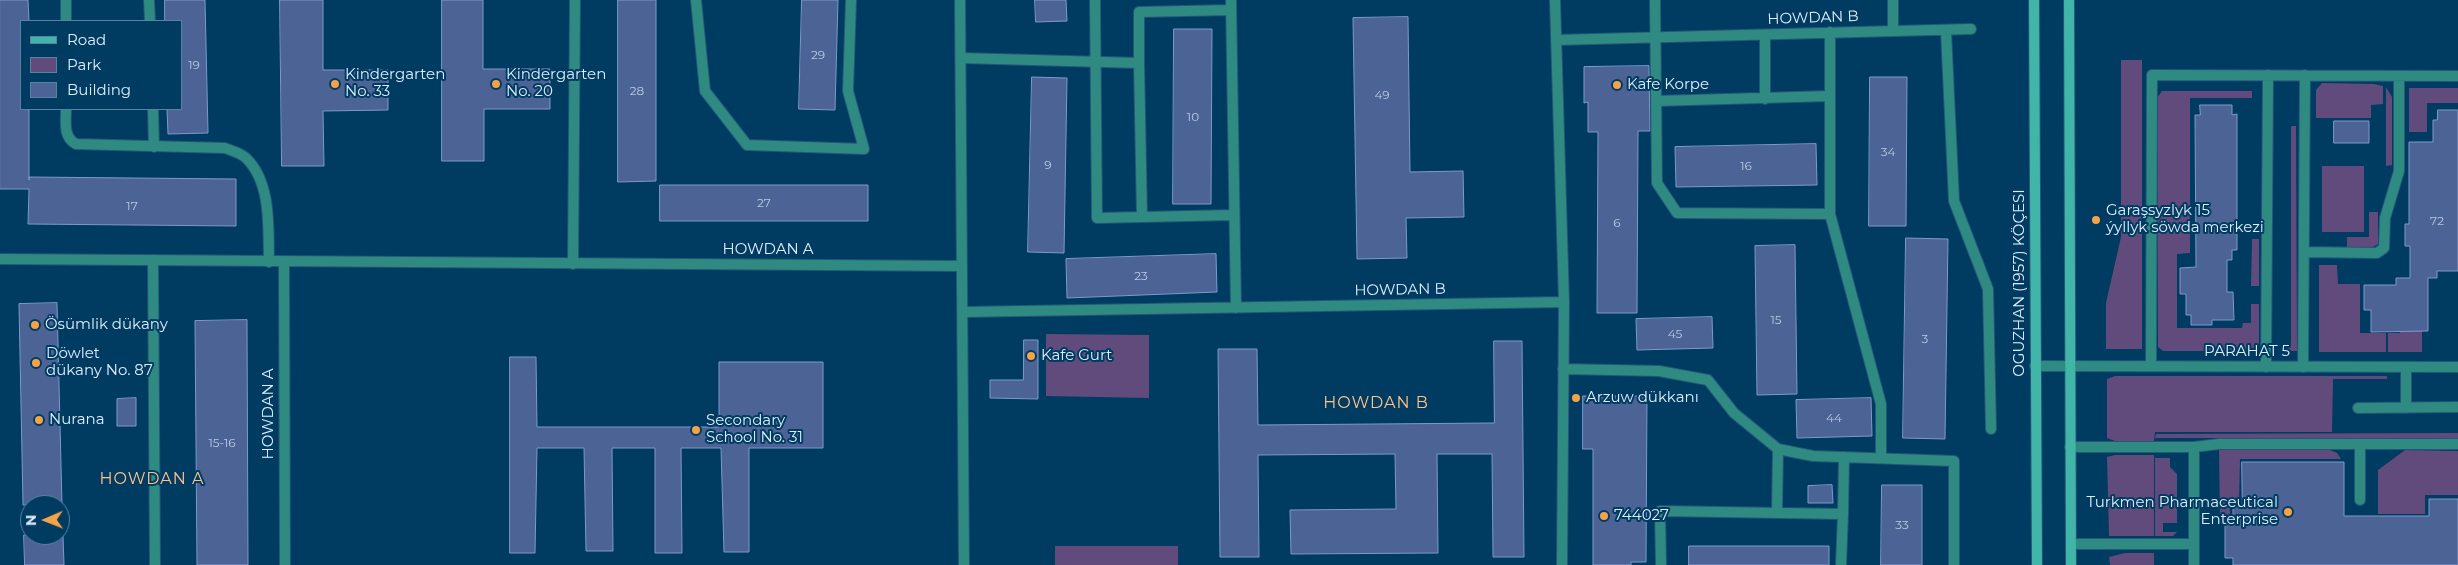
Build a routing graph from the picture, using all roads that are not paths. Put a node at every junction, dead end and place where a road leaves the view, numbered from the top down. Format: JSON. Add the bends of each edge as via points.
{"nodes":[{"id":1,"x":66,"y":0,"type":"edge"},
{"id":2,"x":149,"y":0,"type":"edge"},
{"id":3,"x":575,"y":0,"type":"edge"},
{"id":4,"x":696,"y":0,"type":"edge"},
{"id":5,"x":851,"y":0,"type":"edge"},
{"id":6,"x":960,"y":0,"type":"edge"},
{"id":7,"x":1095,"y":0,"type":"edge"},
{"id":8,"x":1555,"y":0,"type":"edge"},
{"id":9,"x":1655,"y":0,"type":"edge"},
{"id":10,"x":1893,"y":0,"type":"edge"},
{"id":11,"x":2034,"y":0,"type":"edge"},
{"id":12,"x":2069,"y":0,"type":"edge"},
{"id":13,"x":1231,"y":5,"type":"edge"},
{"id":14,"x":66,"y":20,"type":"edge"},
{"id":15,"x":150,"y":20,"type":"edge"},
{"id":16,"x":1971,"y":29,"type":"dead end"},
{"id":17,"x":1893,"y":30,"type":"junction"},
{"id":18,"x":1946,"y":31,"type":"junction"},
{"id":19,"x":1830,"y":32,"type":"junction"},
{"id":20,"x":1765,"y":35,"type":"junction"},
{"id":21,"x":1656,"y":37,"type":"junction"},
{"id":22,"x":1556,"y":40,"type":"junction"},
{"id":23,"x":961,"y":58,"type":"junction"},
{"id":24,"x":1096,"y":62,"type":"junction"},
{"id":25,"x":1139,"y":63,"type":"junction"},
{"id":26,"x":2268,"y":75,"type":"junction"},
{"id":27,"x":2304,"y":75,"type":"junction"},
{"id":28,"x":2399,"y":76,"type":"junction"},
{"id":29,"x":2458,"y":76,"type":"edge"},
{"id":30,"x":1830,"y":96,"type":"junction"},
{"id":31,"x":1765,"y":99,"type":"junction"},
{"id":32,"x":1656,"y":101,"type":"junction"},
{"id":33,"x":66,"y":110,"type":"edge"},
{"id":34,"x":153,"y":110,"type":"edge"},
{"id":35,"x":154,"y":147,"type":"junction"},
{"id":36,"x":1830,"y":214,"type":"junction"},
{"id":37,"x":1234,"y":215,"type":"junction"},
{"id":38,"x":1142,"y":217,"type":"junction"},
{"id":39,"x":2304,"y":252,"type":"junction"},
{"id":40,"x":0,"y":259,"type":"edge"},
{"id":41,"x":153,"y":260,"type":"junction"},
{"id":42,"x":269,"y":262,"type":"junction"},
{"id":43,"x":284,"y":262,"type":"junction"},
{"id":44,"x":573,"y":264,"type":"junction"},
{"id":45,"x":962,"y":266,"type":"junction"},
{"id":46,"x":1564,"y":302,"type":"junction"},
{"id":47,"x":1236,"y":308,"type":"junction"},
{"id":48,"x":963,"y":312,"type":"junction"},
{"id":49,"x":2035,"y":366,"type":"junction"},
{"id":50,"x":2070,"y":366,"type":"junction"},
{"id":51,"x":2151,"y":366,"type":"junction"},
{"id":52,"x":2266,"y":367,"type":"junction"},
{"id":53,"x":2303,"y":367,"type":"junction"},
{"id":54,"x":2406,"y":367,"type":"junction"},
{"id":55,"x":2458,"y":368,"type":"edge"},
{"id":56,"x":1563,"y":369,"type":"junction"},
{"id":57,"x":2458,"y":407,"type":"edge"},
{"id":58,"x":2358,"y":408,"type":"dead end"},
{"id":59,"x":2406,"y":408,"type":"junction"},
{"id":60,"x":1991,"y":429,"type":"dead end"},
{"id":61,"x":2360,"y":444,"type":"junction"},
{"id":62,"x":2458,"y":444,"type":"edge"},
{"id":63,"x":2070,"y":447,"type":"junction"},
{"id":64,"x":2194,"y":447,"type":"junction"},
{"id":65,"x":1778,"y":448,"type":"junction"},
{"id":66,"x":1844,"y":457,"type":"junction"},
{"id":67,"x":1881,"y":458,"type":"junction"},
{"id":68,"x":2360,"y":500,"type":"dead end"},
{"id":69,"x":1777,"y":512,"type":"junction"},
{"id":70,"x":1843,"y":514,"type":"junction"},
{"id":71,"x":2070,"y":544,"type":"junction"},
{"id":72,"x":2194,"y":544,"type":"junction"},
{"id":73,"x":155,"y":565,"type":"edge"},
{"id":74,"x":285,"y":565,"type":"edge"},
{"id":75,"x":964,"y":565,"type":"edge"},
{"id":76,"x":1562,"y":565,"type":"edge"},
{"id":77,"x":1661,"y":565,"type":"edge"},
{"id":78,"x":1841,"y":565,"type":"edge"},
{"id":79,"x":1954,"y":565,"type":"edge"},
{"id":80,"x":2036,"y":565,"type":"edge"},
{"id":81,"x":2071,"y":565,"type":"edge"},
{"id":82,"x":2194,"y":565,"type":"edge"}],
"edges":[{"from":1,"to":14,"type":"street"},
{"from":2,"to":15,"type":"street"},
{"from":3,"to":44,"type":"street"},
{"from":4,"to":5,"type":"street","via":[[705,91],[747,145],[864,149],[848,91]]},
{"from":6,"to":23,"type":"street"},
{"from":7,"to":24,"type":"street"},
{"from":8,"to":22,"type":"street"},
{"from":9,"to":21,"type":"street"},
{"from":10,"to":17,"type":"street"},
{"from":11,"to":49,"type":"main road","name":"OGUZHAN (1957) KÖÇESI"},
{"from":12,"to":50,"type":"main road"},
{"from":13,"to":25,"type":"street","via":[[1139,12]]},
{"from":13,"to":37,"type":"street"},
{"from":16,"to":18,"type":"street","name":"HOWDAN B"},
{"from":17,"to":18,"type":"street","name":"HOWDAN B"},
{"from":17,"to":19,"type":"street","name":"HOWDAN B"},
{"from":18,"to":60,"type":"street","via":[[1954,201],[1988,289]]},
{"from":19,"to":20,"type":"street","name":"HOWDAN B"},
{"from":19,"to":30,"type":"street"},
{"from":20,"to":21,"type":"street","name":"HOWDAN B"},
{"from":20,"to":31,"type":"street"},
{"from":21,"to":22,"type":"street","name":"HOWDAN B"},
{"from":21,"to":32,"type":"street"},
{"from":22,"to":46,"type":"street"},
{"from":23,"to":24,"type":"street"},
{"from":23,"to":45,"type":"street"},
{"from":24,"to":25,"type":"street"},
{"from":24,"to":38,"type":"street","via":[[1097,218]]},
{"from":25,"to":38,"type":"street"},
{"from":26,"to":27,"type":"street"},
{"from":26,"to":51,"type":"street","via":[[2152,75]]},
{"from":26,"to":52,"type":"street"},
{"from":27,"to":28,"type":"street"},
{"from":27,"to":39,"type":"street"},
{"from":28,"to":29,"type":"street"},
{"from":28,"to":39,"type":"street","via":[[2399,171],[2385,218],[2384,248],[2377,253]]},
{"from":30,"to":31,"type":"street"},
{"from":30,"to":36,"type":"street"},
{"from":31,"to":32,"type":"street"},
{"from":32,"to":36,"type":"street","via":[[1657,183],[1677,213]]},
{"from":33,"to":35,"type":"street","via":[[66,136],[76,144]]},
{"from":34,"to":35,"type":"street"},
{"from":35,"to":42,"type":"street","via":[[225,148],[246,158],[256,172],[268,202]]},
{"from":36,"to":67,"type":"street","via":[[1882,404]]},
{"from":37,"to":38,"type":"street"},
{"from":37,"to":47,"type":"street"},
{"from":39,"to":53,"type":"street"},
{"from":40,"to":41,"type":"street","name":"HOWDAN A"},
{"from":41,"to":42,"type":"street","name":"HOWDAN A"},
{"from":41,"to":73,"type":"street"},
{"from":42,"to":43,"type":"street","name":"HOWDAN A"},
{"from":43,"to":44,"type":"street","name":"HOWDAN A"},
{"from":43,"to":74,"type":"street","name":"HOWDAN A"},
{"from":44,"to":45,"type":"street","name":"HOWDAN A"},
{"from":45,"to":48,"type":"street"},
{"from":46,"to":47,"type":"street","name":"HOWDAN B"},
{"from":46,"to":56,"type":"street"},
{"from":47,"to":48,"type":"street","name":"HOWDAN B"},
{"from":48,"to":75,"type":"street"},
{"from":49,"to":50,"type":"street","name":"PARAHAT 5"},
{"from":49,"to":80,"type":"main road","name":"OGUZHAN (1957) KÖÇESI"},
{"from":50,"to":51,"type":"street","name":"PARAHAT 5"},
{"from":50,"to":63,"type":"main road"},
{"from":51,"to":52,"type":"street","name":"PARAHAT 5"},
{"from":52,"to":53,"type":"street","name":"PARAHAT 5"},
{"from":53,"to":54,"type":"street","name":"PARAHAT 5"},
{"from":54,"to":55,"type":"street","name":"PARAHAT 5"},
{"from":54,"to":59,"type":"street"},
{"from":56,"to":65,"type":"street","via":[[1659,371],[1708,380],[1734,413]]},
{"from":56,"to":76,"type":"street"},
{"from":57,"to":59,"type":"street"},
{"from":58,"to":59,"type":"street"},
{"from":61,"to":62,"type":"street"},
{"from":61,"to":64,"type":"street","via":[[2219,444]]},
{"from":61,"to":68,"type":"street"},
{"from":63,"to":64,"type":"street"},
{"from":63,"to":71,"type":"main road"},
{"from":64,"to":72,"type":"street"},
{"from":65,"to":66,"type":"street","via":[[1813,456]]},
{"from":65,"to":69,"type":"street"},
{"from":66,"to":67,"type":"street"},
{"from":66,"to":70,"type":"street"},
{"from":67,"to":79,"type":"street","via":[[1954,461]]},
{"from":69,"to":70,"type":"street"},
{"from":69,"to":77,"type":"street","via":[[1660,510]]},
{"from":70,"to":78,"type":"street"},
{"from":71,"to":72,"type":"street"},
{"from":71,"to":81,"type":"main road"},
{"from":72,"to":82,"type":"street"}]}
